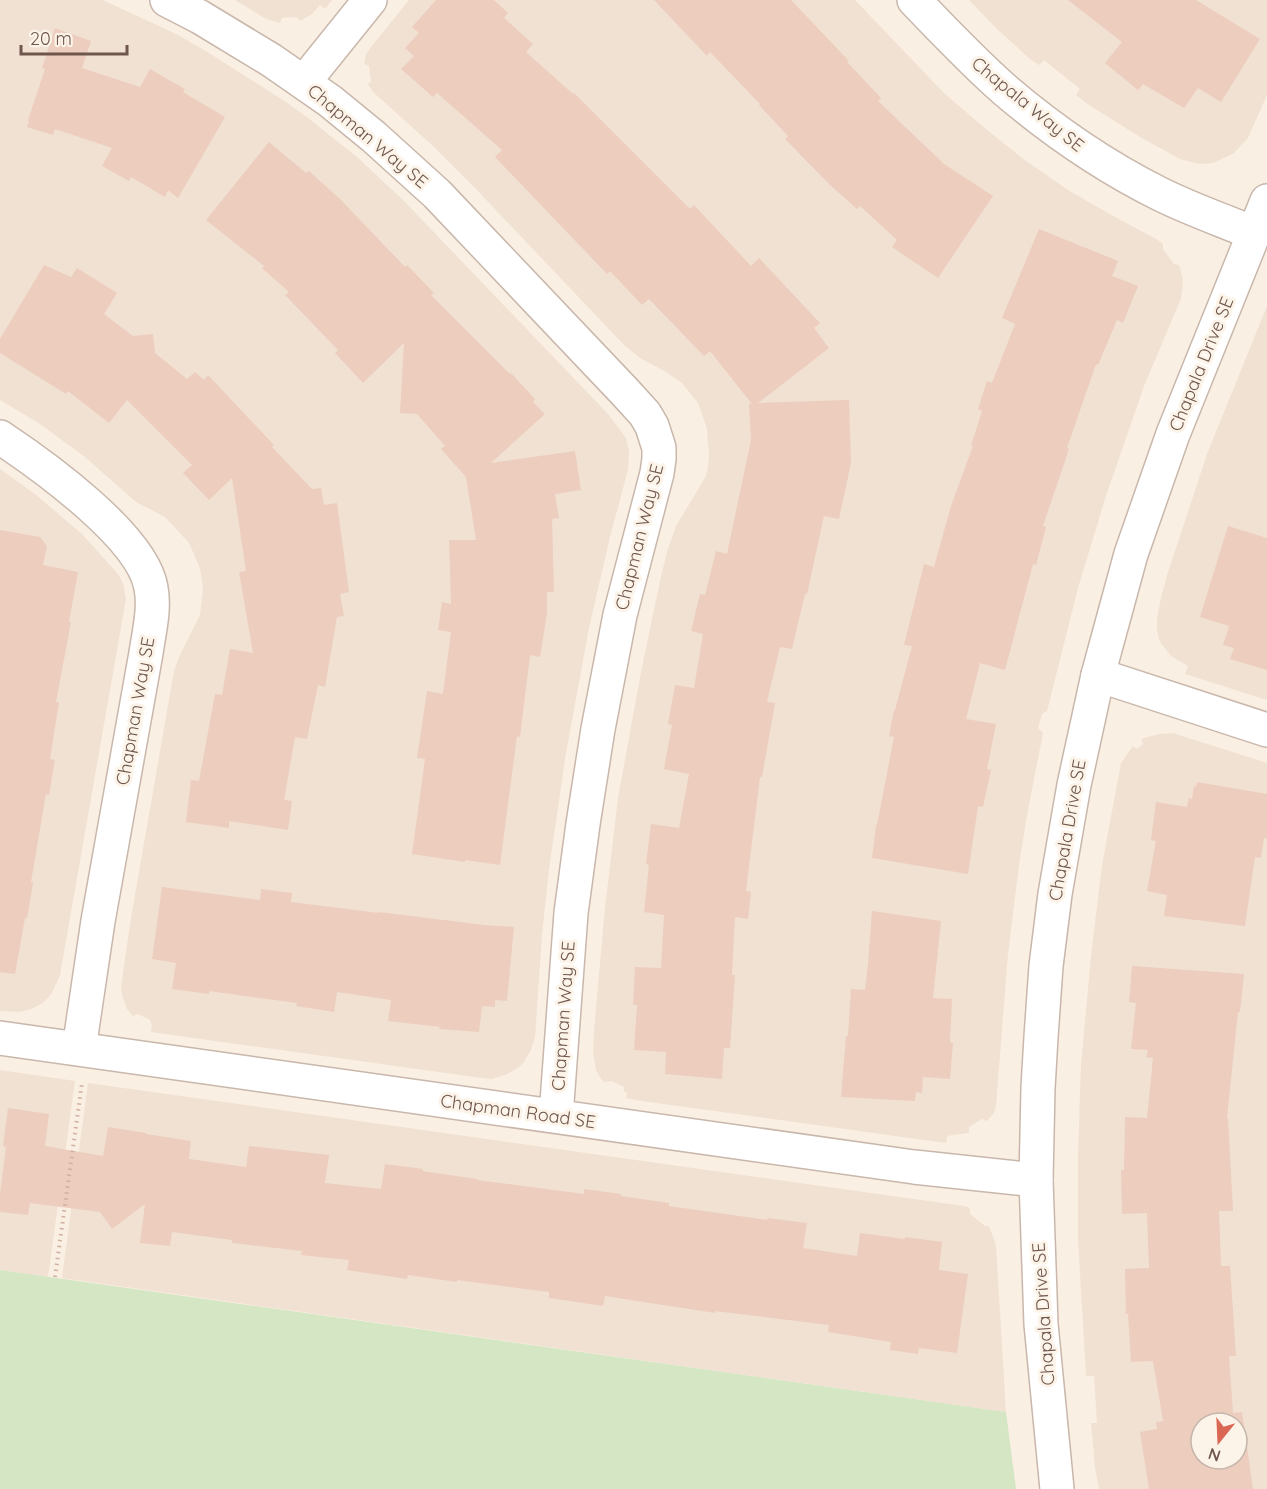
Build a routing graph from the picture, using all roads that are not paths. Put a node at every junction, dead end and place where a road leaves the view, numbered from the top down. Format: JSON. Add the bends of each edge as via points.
{"nodes":[{"id":1,"x":167,"y":0,"type":"edge"},
{"id":2,"x":370,"y":0,"type":"edge"},
{"id":3,"x":914,"y":0,"type":"edge"},
{"id":4,"x":304,"y":82,"type":"junction"},
{"id":5,"x":1267,"y":201,"type":"edge"},
{"id":6,"x":1253,"y":233,"type":"junction"},
{"id":7,"x":0,"y":437,"type":"edge"},
{"id":8,"x":1098,"y":675,"type":"junction"},
{"id":9,"x":1267,"y":730,"type":"edge"},
{"id":10,"x":0,"y":1038,"type":"edge"},
{"id":11,"x":81,"y":1064,"type":"junction"},
{"id":12,"x":556,"y":1116,"type":"junction"},
{"id":13,"x":1036,"y":1180,"type":"junction"},
{"id":14,"x":1057,"y":1489,"type":"edge"}],
"edges":[{"from":1,"to":4,"type":"street","name":"Chapman Way SE","via":[[240,40]]},
{"from":2,"to":4,"type":"street"},
{"from":3,"to":6,"type":"street","name":"Chapala Way SE","via":[[1005,90],[1066,138],[1162,195]]},
{"from":4,"to":12,"type":"street","name":"Chapman Way SE","via":[[375,137],[437,194],[645,414],[659,448],[657,472],[620,615],[583,824],[571,913]]},
{"from":5,"to":6,"type":"street","name":"Chapala Drive SE"},
{"from":6,"to":8,"type":"street","name":"Chapala Drive SE","via":[[1173,434],[1131,554]]},
{"from":7,"to":11,"type":"street","name":"Chapman Way SE","via":[[62,482],[112,527],[141,561],[151,588],[146,653],[98,921]]},
{"from":8,"to":9,"type":"street"},
{"from":8,"to":13,"type":"street","name":"Chapala Drive SE","via":[[1074,785],[1046,966]]},
{"from":10,"to":11,"type":"street","name":"Chapman Road SE"},
{"from":11,"to":12,"type":"street","name":"Chapman Road SE"},
{"from":12,"to":13,"type":"street","name":"Chapman Road SE","via":[[914,1167]]},
{"from":13,"to":14,"type":"street","name":"Chapala Drive SE","via":[[1041,1324]]}]}
